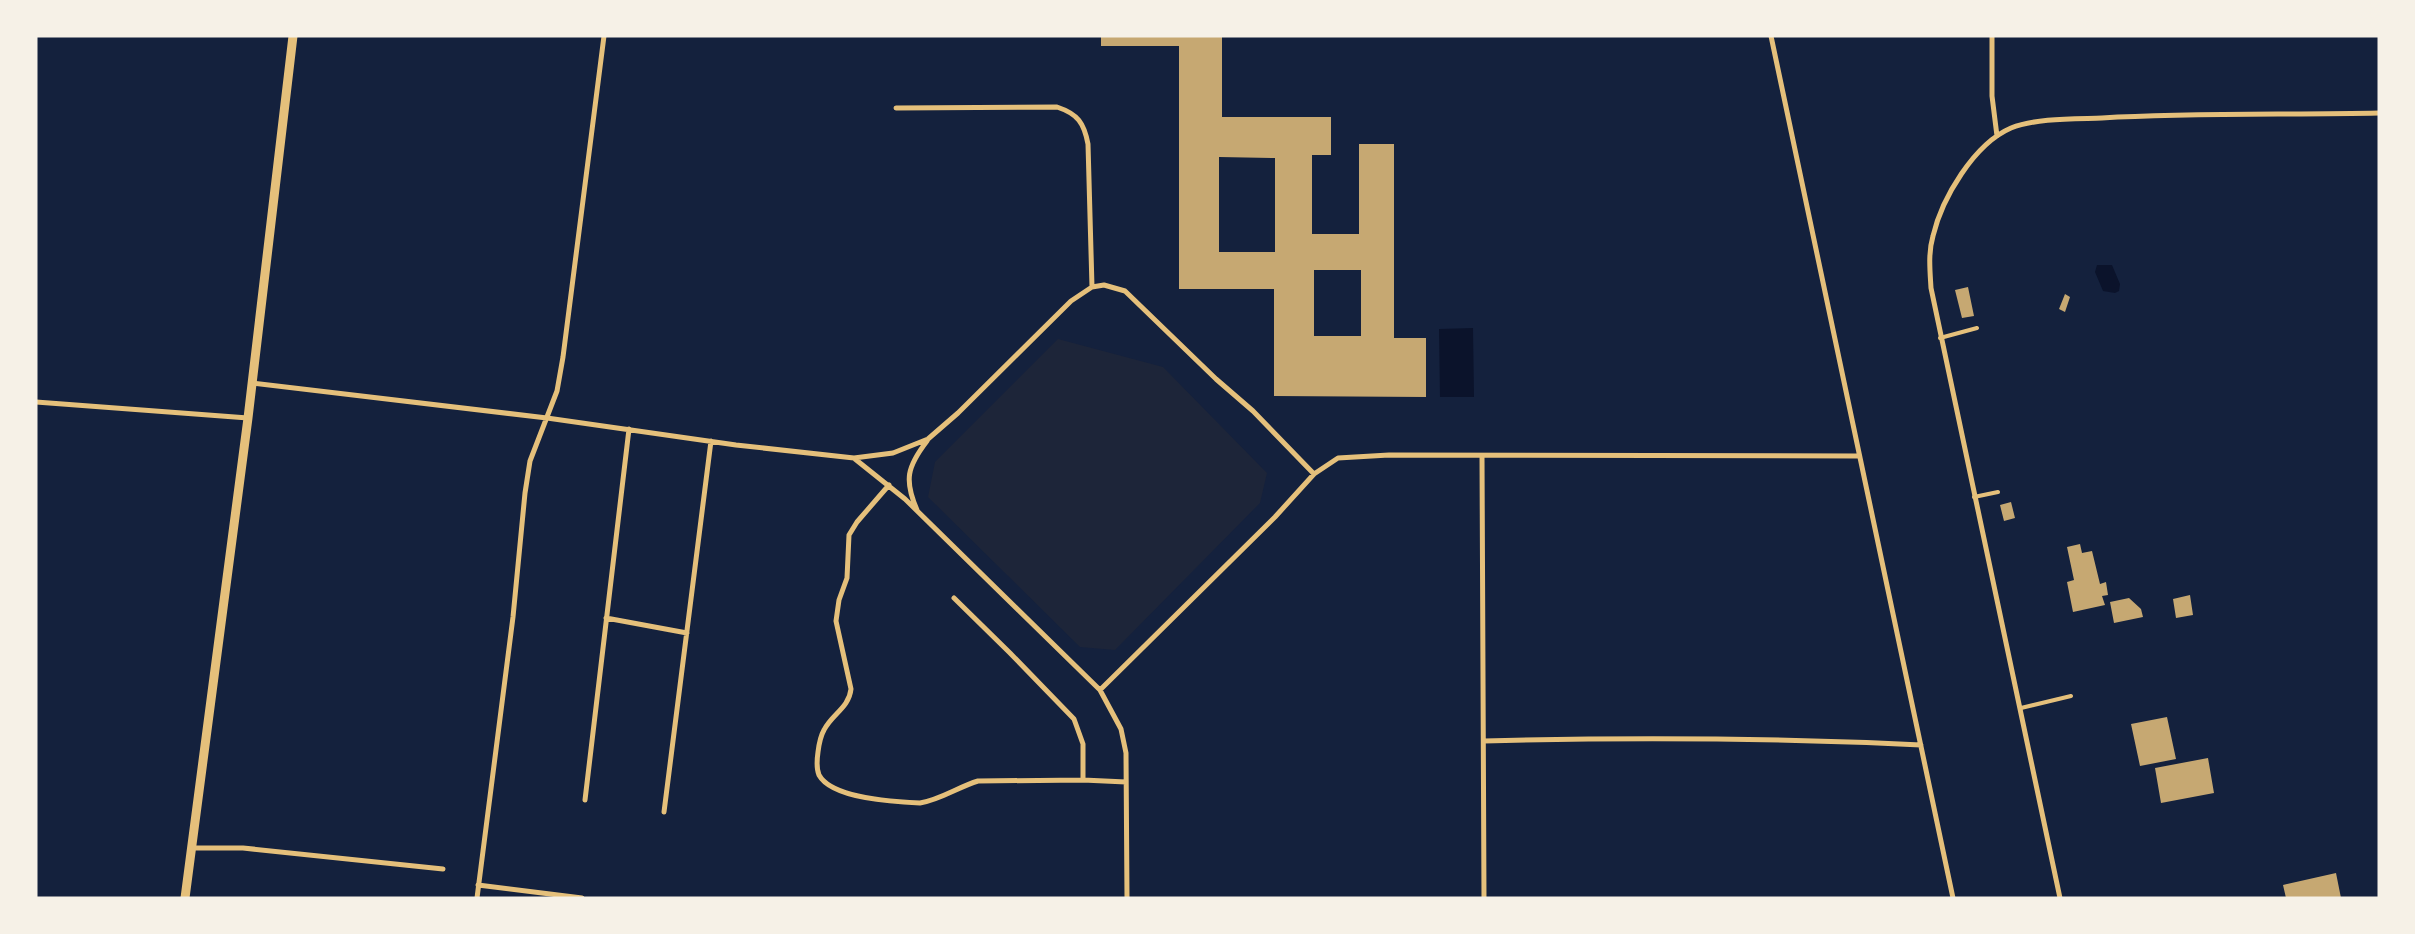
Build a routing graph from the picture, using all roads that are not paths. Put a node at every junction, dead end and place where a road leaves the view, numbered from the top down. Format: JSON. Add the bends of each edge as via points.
{"nodes":[{"id":1,"x":293,"y":36,"type":"edge"},
{"id":2,"x":604,"y":36,"type":"edge"},
{"id":3,"x":1770,"y":36,"type":"edge"},
{"id":4,"x":1992,"y":36,"type":"edge"},
{"id":5,"x":896,"y":108,"type":"dead end"},
{"id":6,"x":2379,"y":113,"type":"edge"},
{"id":7,"x":1997,"y":136,"type":"junction"},
{"id":8,"x":1092,"y":287,"type":"junction"},
{"id":9,"x":1977,"y":328,"type":"dead end"},
{"id":10,"x":1940,"y":338,"type":"junction"},
{"id":11,"x":251,"y":383,"type":"junction"},
{"id":12,"x":36,"y":402,"type":"edge"},
{"id":13,"x":248,"y":418,"type":"junction"},
{"id":14,"x":547,"y":418,"type":"junction"},
{"id":15,"x":629,"y":429,"type":"junction"},
{"id":16,"x":928,"y":439,"type":"junction"},
{"id":17,"x":711,"y":441,"type":"junction"},
{"id":18,"x":1482,"y":456,"type":"junction"},
{"id":19,"x":1858,"y":456,"type":"junction"},
{"id":20,"x":854,"y":458,"type":"junction"},
{"id":21,"x":1314,"y":474,"type":"junction"},
{"id":22,"x":889,"y":485,"type":"junction"},
{"id":23,"x":1998,"y":492,"type":"dead end"},
{"id":24,"x":1974,"y":497,"type":"junction"},
{"id":25,"x":918,"y":513,"type":"junction"},
{"id":26,"x":954,"y":598,"type":"dead end"},
{"id":27,"x":606,"y":618,"type":"junction"},
{"id":28,"x":687,"y":633,"type":"junction"},
{"id":29,"x":1100,"y":690,"type":"junction"},
{"id":30,"x":2071,"y":696,"type":"dead end"},
{"id":31,"x":2021,"y":708,"type":"junction"},
{"id":32,"x":1484,"y":741,"type":"junction"},
{"id":33,"x":1921,"y":745,"type":"junction"},
{"id":34,"x":1083,"y":780,"type":"junction"},
{"id":35,"x":1126,"y":782,"type":"junction"},
{"id":36,"x":585,"y":800,"type":"dead end"},
{"id":37,"x":664,"y":812,"type":"dead end"},
{"id":38,"x":192,"y":848,"type":"junction"},
{"id":39,"x":443,"y":869,"type":"dead end"},
{"id":40,"x":478,"y":885,"type":"junction"},
{"id":41,"x":185,"y":898,"type":"edge"},
{"id":42,"x":477,"y":898,"type":"edge"},
{"id":43,"x":582,"y":898,"type":"edge"},
{"id":44,"x":1127,"y":898,"type":"edge"},
{"id":45,"x":1484,"y":898,"type":"edge"},
{"id":46,"x":1953,"y":898,"type":"edge"},
{"id":47,"x":2060,"y":898,"type":"edge"}],
"edges":[{"from":1,"to":11,"type":"street"},
{"from":2,"to":14,"type":"street","via":[[563,357],[557,391]]},
{"from":3,"to":19,"type":"street"},
{"from":4,"to":7,"type":"street","via":[[1992,96]]},
{"from":5,"to":8,"type":"street","via":[[1057,107],[1080,118],[1088,144]]},
{"from":6,"to":7,"type":"street","via":[[2080,119],[2023,124]]},
{"from":7,"to":10,"type":"street","via":[[1960,176],[1940,213],[1932,237],[1929,262]]},
{"from":8,"to":16,"type":"street","via":[[1071,301]]},
{"from":8,"to":21,"type":"street","via":[[1104,285],[1125,291],[1253,411]]},
{"from":9,"to":10,"type":"lane"},
{"from":10,"to":24,"type":"street"},
{"from":11,"to":13,"type":"street"},
{"from":11,"to":14,"type":"street"},
{"from":12,"to":13,"type":"street"},
{"from":13,"to":38,"type":"street"},
{"from":14,"to":15,"type":"street"},
{"from":14,"to":40,"type":"street","via":[[530,461],[525,493],[513,617]]},
{"from":15,"to":17,"type":"street"},
{"from":15,"to":27,"type":"street"},
{"from":16,"to":20,"type":"street","via":[[893,452]]},
{"from":16,"to":25,"type":"street","via":[[910,468],[908,485]]},
{"from":17,"to":20,"type":"street"},
{"from":17,"to":28,"type":"street"},
{"from":18,"to":19,"type":"street"},
{"from":18,"to":21,"type":"street","via":[[1338,458]]},
{"from":18,"to":32,"type":"street"},
{"from":19,"to":33,"type":"street"},
{"from":20,"to":22,"type":"street"},
{"from":21,"to":29,"type":"street","via":[[1275,517]]},
{"from":22,"to":25,"type":"street"},
{"from":22,"to":34,"type":"street","via":[[849,535],[847,578],[836,621],[851,689],[850,698],[824,728],[817,758],[819,775],[835,789],[851,795],[905,802],[930,801],[978,782]]},
{"from":23,"to":24,"type":"lane"},
{"from":24,"to":31,"type":"street"},
{"from":25,"to":29,"type":"street"},
{"from":26,"to":34,"type":"street","via":[[1074,719],[1082,744]]},
{"from":27,"to":28,"type":"street"},
{"from":27,"to":36,"type":"street"},
{"from":28,"to":37,"type":"street"},
{"from":29,"to":35,"type":"street","via":[[1121,729],[1126,753]]},
{"from":30,"to":31,"type":"lane"},
{"from":31,"to":47,"type":"street"},
{"from":32,"to":33,"type":"street","via":[[1834,741]]},
{"from":32,"to":45,"type":"street"},
{"from":33,"to":46,"type":"street"},
{"from":34,"to":35,"type":"street"},
{"from":35,"to":44,"type":"street"},
{"from":38,"to":39,"type":"street","via":[[243,848]]},
{"from":38,"to":41,"type":"street"},
{"from":40,"to":42,"type":"street"},
{"from":40,"to":43,"type":"street"}]}
